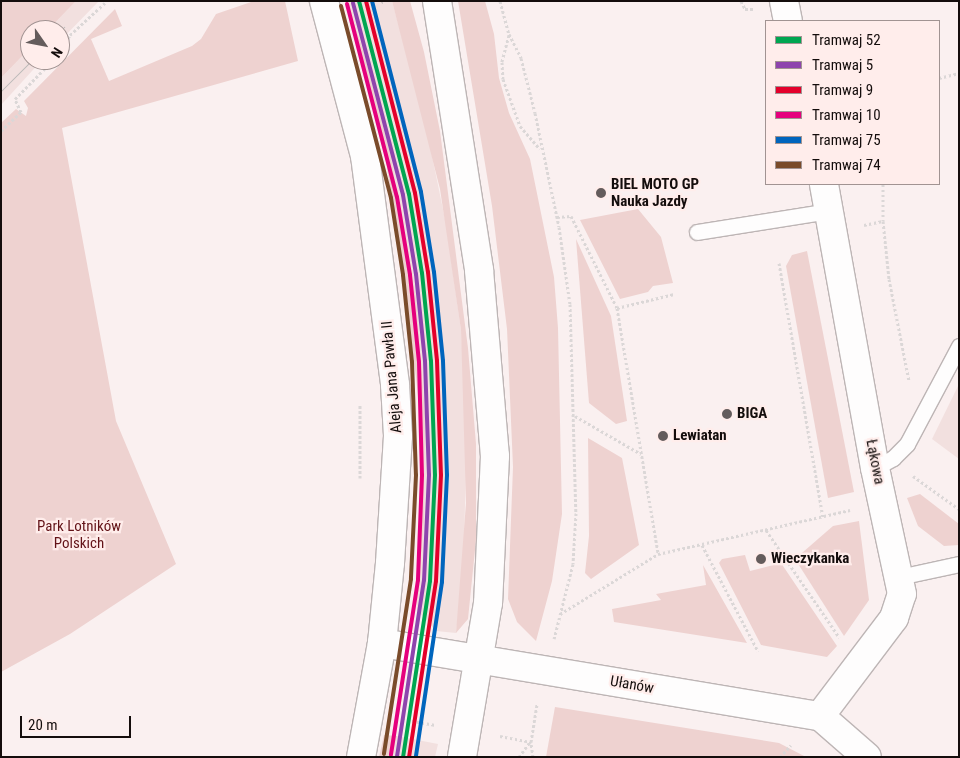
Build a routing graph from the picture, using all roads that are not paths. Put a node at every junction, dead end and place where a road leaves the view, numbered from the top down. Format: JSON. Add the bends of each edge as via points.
{"nodes":[{"id":1,"x":324,"y":1,"type":"edge"},
{"id":2,"x":437,"y":1,"type":"edge"},
{"id":3,"x":784,"y":1,"type":"edge"},
{"id":4,"x":788,"y":20,"type":"edge"},
{"id":5,"x":824,"y":185,"type":"edge"},
{"id":6,"x":830,"y":211,"type":"junction"},
{"id":7,"x":697,"y":232,"type":"dead end"},
{"id":8,"x":959,"y":346,"type":"edge"},
{"id":9,"x":875,"y":468,"type":"junction"},
{"id":10,"x":959,"y":564,"type":"edge"},
{"id":11,"x":899,"y":577,"type":"junction"},
{"id":12,"x":382,"y":642,"type":"junction"},
{"id":13,"x":481,"y":658,"type":"junction"},
{"id":14,"x":820,"y":716,"type":"junction"},
{"id":15,"x":362,"y":757,"type":"edge"},
{"id":16,"x":462,"y":757,"type":"edge"},
{"id":17,"x":867,"y":757,"type":"edge"}],
"edges":[{"from":1,"to":12,"type":"main road","name":"Aleja Jana Pawła II","via":[[365,156],[395,385],[398,436]]},
{"from":2,"to":13,"type":"main road","via":[[470,204],[491,388],[495,507]]},
{"from":3,"to":4,"type":"main road"},
{"from":5,"to":6,"type":"main road","name":"Łąkowa"},
{"from":6,"to":7,"type":"lane"},
{"from":6,"to":9,"type":"main road","name":"Łąkowa"},
{"from":8,"to":9,"type":"lane","via":[[918,425],[893,458]]},
{"from":9,"to":11,"type":"main road","name":"Łąkowa"},
{"from":10,"to":11,"type":"lane"},
{"from":11,"to":14,"type":"main road","name":"Łąkowa","via":[[902,594],[894,618]]},
{"from":12,"to":13,"type":"main road","name":"Ułanów"},
{"from":12,"to":15,"type":"main road","name":"Aleja Jana Pawła II"},
{"from":13,"to":14,"type":"main road","name":"Ułanów"},
{"from":13,"to":16,"type":"main road"},
{"from":14,"to":17,"type":"main road"}]}
